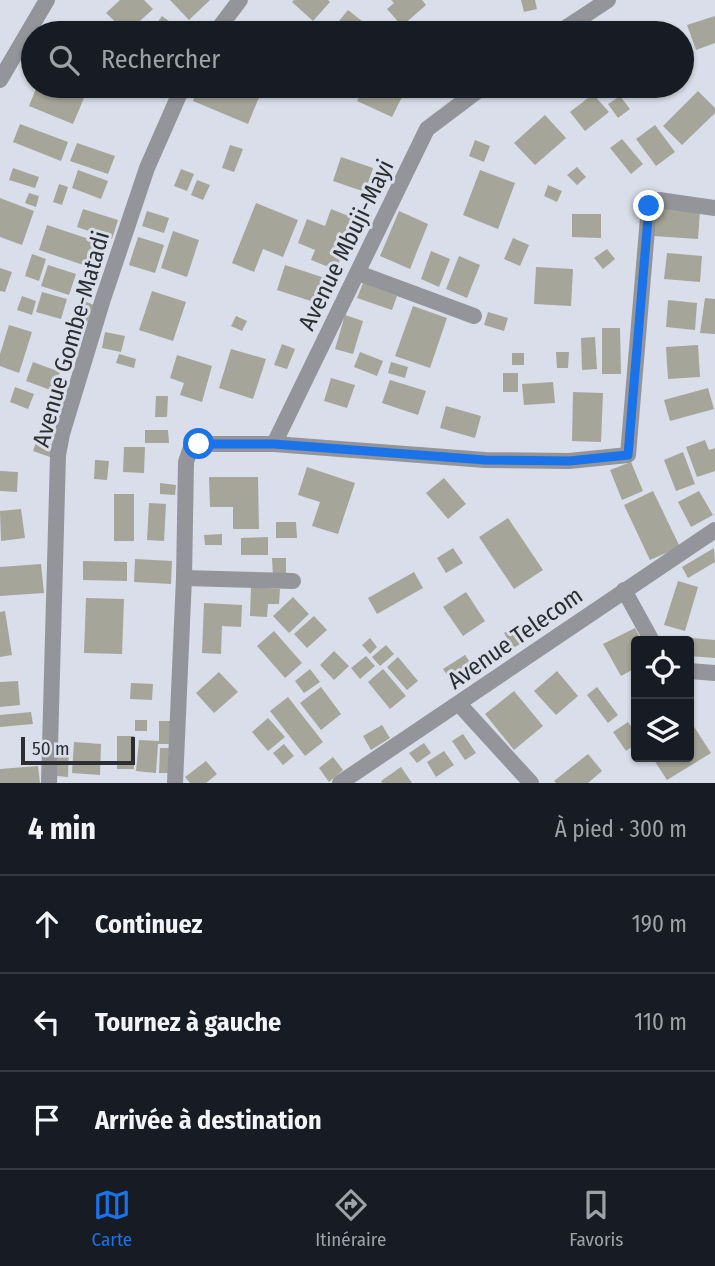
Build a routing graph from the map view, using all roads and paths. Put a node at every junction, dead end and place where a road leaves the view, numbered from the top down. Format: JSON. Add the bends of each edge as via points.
{"nodes":[{"id":1,"x":47,"y":0,"type":"edge"},
{"id":2,"x":240,"y":0,"type":"edge"},
{"id":3,"x":608,"y":0,"type":"edge"},
{"id":4,"x":35,"y":21,"type":"edge"},
{"id":5,"x":224,"y":21,"type":"edge"},
{"id":6,"x":576,"y":21,"type":"edge"},
{"id":7,"x":21,"y":44,"type":"edge"},
{"id":8,"x":0,"y":80,"type":"edge"},
{"id":9,"x":178,"y":98,"type":"edge"},
{"id":10,"x":467,"y":98,"type":"edge"},
{"id":11,"x":715,"y":208,"type":"edge"},
{"id":12,"x":358,"y":273,"type":"junction"},
{"id":13,"x":474,"y":316,"type":"dead end"},
{"id":14,"x":274,"y":444,"type":"junction"},
{"id":15,"x":715,"y":530,"type":"edge"},
{"id":16,"x":184,"y":578,"type":"junction"},
{"id":17,"x":293,"y":581,"type":"dead end"},
{"id":18,"x":624,"y":590,"type":"junction"},
{"id":19,"x":649,"y":636,"type":"edge"},
{"id":20,"x":694,"y":671,"type":"edge"},
{"id":21,"x":715,"y":673,"type":"edge"},
{"id":22,"x":459,"y":704,"type":"junction"},
{"id":23,"x":49,"y":783,"type":"edge"},
{"id":24,"x":175,"y":783,"type":"edge"},
{"id":25,"x":340,"y":783,"type":"edge"},
{"id":26,"x":531,"y":783,"type":"edge"}],
"edges":[{"from":1,"to":4,"type":"street"},
{"from":2,"to":5,"type":"street"},
{"from":3,"to":6,"type":"street"},
{"from":7,"to":8,"type":"street"},
{"from":9,"to":23,"type":"street","name":"Avenue Gombe-Matadi","via":[[146,168],[58,455]]},
{"from":10,"to":12,"type":"street","name":"Avenue Mbuji-Mayi","via":[[427,129]]},
{"from":11,"to":14,"type":"street","via":[[659,201],[649,206],[628,455],[569,461],[485,460]]},
{"from":12,"to":13,"type":"street"},
{"from":12,"to":14,"type":"street","name":"Avenue Mbuji-Mayi"},
{"from":14,"to":16,"type":"street","via":[[199,444],[190,450]]},
{"from":15,"to":18,"type":"street","name":"Avenue Telecom"},
{"from":16,"to":17,"type":"street"},
{"from":16,"to":24,"type":"street"},
{"from":18,"to":19,"type":"street"},
{"from":18,"to":22,"type":"street","name":"Avenue Telecom"},
{"from":20,"to":21,"type":"street"},
{"from":22,"to":25,"type":"street","name":"Avenue Telecom"},
{"from":22,"to":26,"type":"street"}]}
